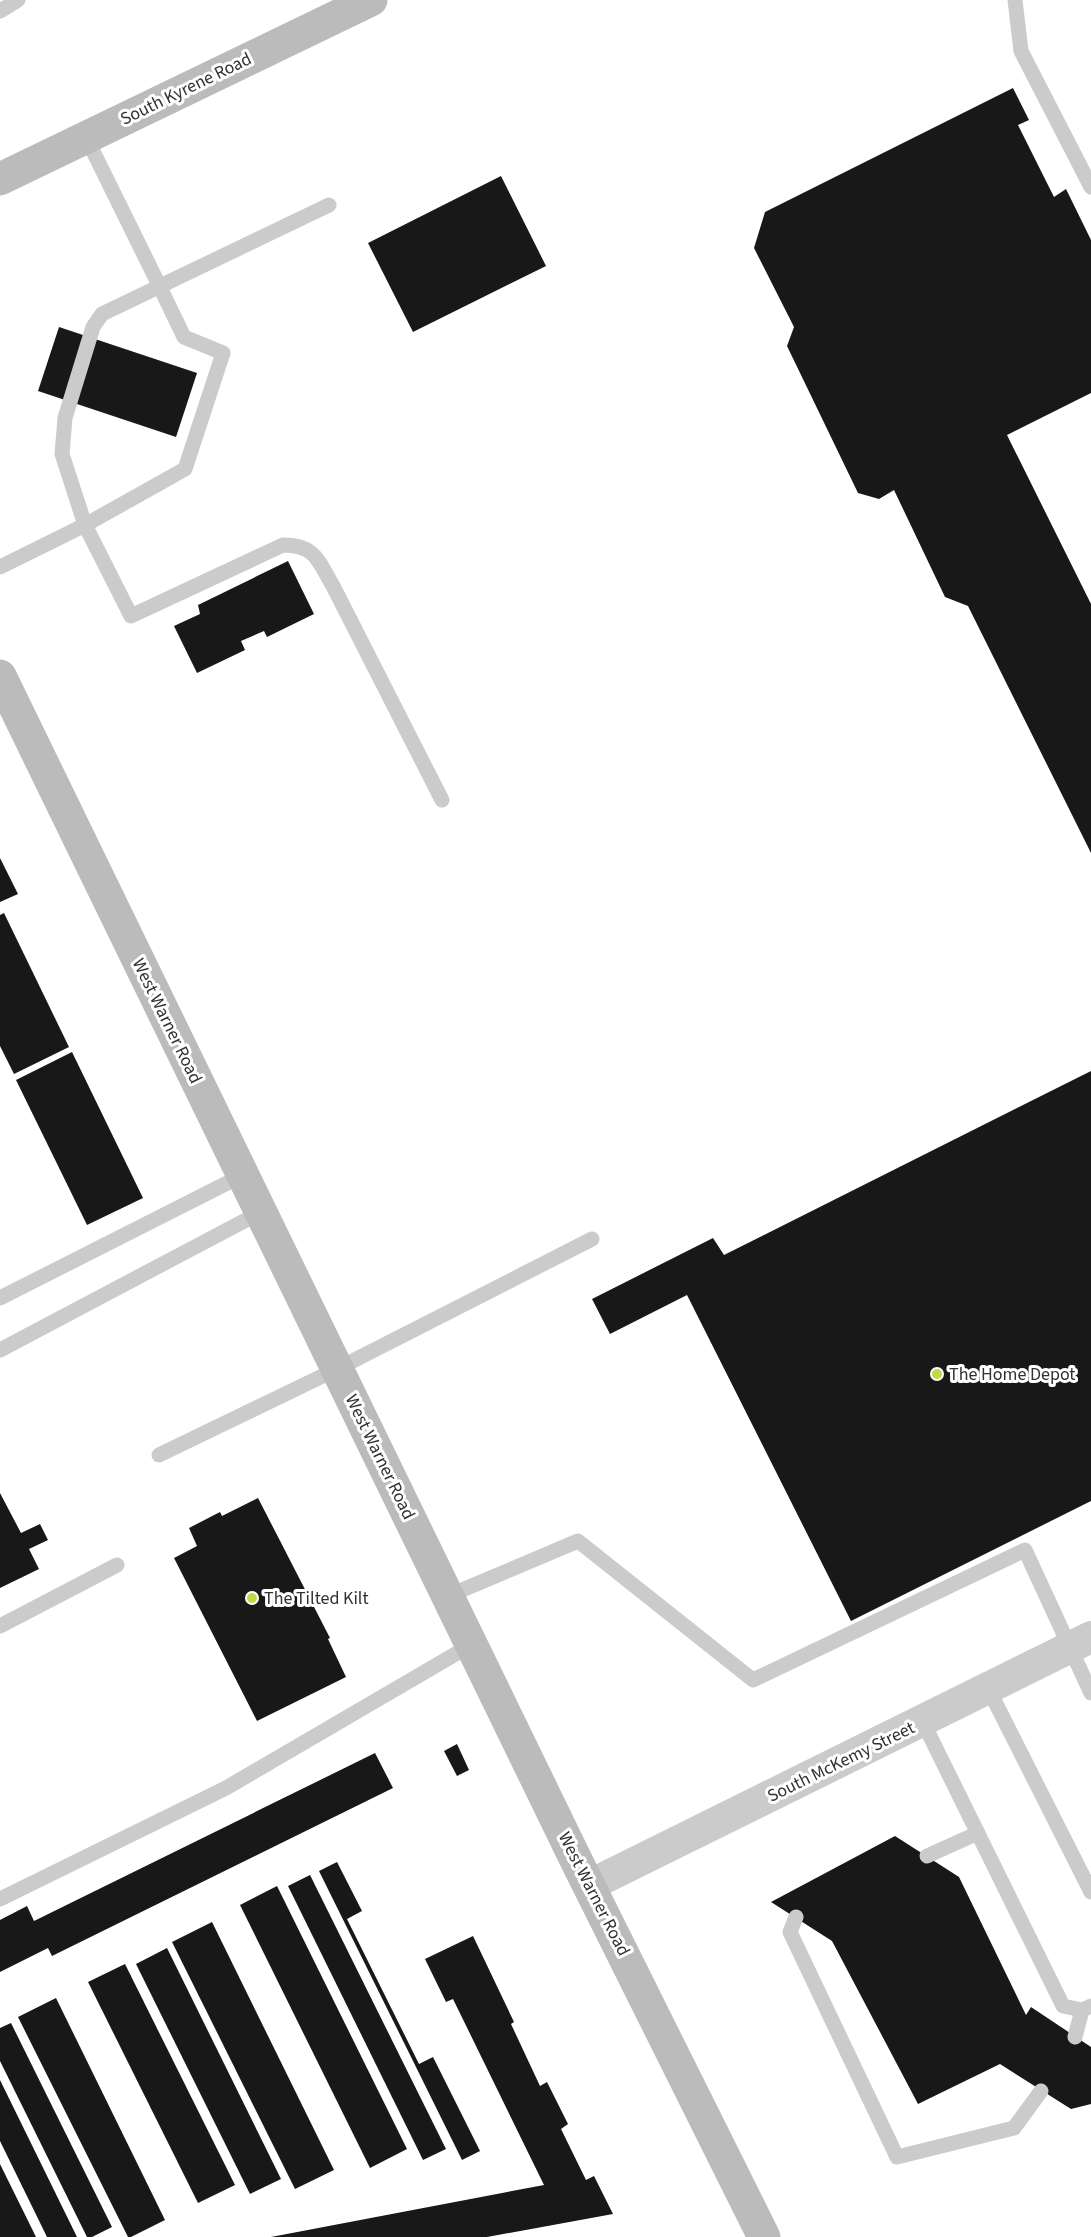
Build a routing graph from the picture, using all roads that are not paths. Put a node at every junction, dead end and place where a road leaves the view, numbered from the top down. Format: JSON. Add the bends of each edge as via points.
{"nodes":[{"id":1,"x":18,"y":0,"type":"edge"},
{"id":2,"x":371,"y":0,"type":"edge"},
{"id":3,"x":1015,"y":0,"type":"edge"},
{"id":4,"x":0,"y":11,"type":"edge"},
{"id":5,"x":86,"y":137,"type":"junction"},
{"id":6,"x":0,"y":179,"type":"edge"},
{"id":7,"x":1091,"y":187,"type":"edge"},
{"id":8,"x":329,"y":205,"type":"dead end"},
{"id":9,"x":160,"y":286,"type":"junction"},
{"id":10,"x":85,"y":525,"type":"junction"},
{"id":11,"x":0,"y":567,"type":"edge"},
{"id":12,"x":0,"y":676,"type":"edge"},
{"id":13,"x":442,"y":800,"type":"dead end"},
{"id":14,"x":243,"y":1175,"type":"junction"},
{"id":15,"x":261,"y":1212,"type":"junction"},
{"id":16,"x":592,"y":1239,"type":"dead end"},
{"id":17,"x":0,"y":1298,"type":"edge"},
{"id":18,"x":0,"y":1350,"type":"edge"},
{"id":19,"x":337,"y":1369,"type":"junction"},
{"id":20,"x":159,"y":1455,"type":"dead end"},
{"id":21,"x":117,"y":1565,"type":"dead end"},
{"id":22,"x":448,"y":1596,"type":"junction"},
{"id":23,"x":0,"y":1626,"type":"edge"},
{"id":24,"x":1081,"y":1642,"type":"edge"},
{"id":25,"x":471,"y":1645,"type":"junction"},
{"id":26,"x":988,"y":1688,"type":"junction"},
{"id":27,"x":1091,"y":1693,"type":"edge"},
{"id":28,"x":923,"y":1722,"type":"junction"},
{"id":29,"x":978,"y":1833,"type":"junction"},
{"id":30,"x":927,"y":1856,"type":"dead end"},
{"id":31,"x":590,"y":1885,"type":"junction"},
{"id":32,"x":1091,"y":1892,"type":"edge"},
{"id":33,"x":0,"y":1899,"type":"edge"},
{"id":34,"x":796,"y":1917,"type":"dead end"},
{"id":35,"x":1086,"y":2008,"type":"edge"},
{"id":36,"x":1075,"y":2037,"type":"dead end"},
{"id":37,"x":1041,"y":2091,"type":"dead end"},
{"id":38,"x":764,"y":2237,"type":"edge"}],
"edges":[{"from":1,"to":4,"type":"lane"},
{"from":2,"to":5,"type":"main road","name":"South Kyrene Road"},
{"from":3,"to":7,"type":"lane","via":[[1021,51]]},
{"from":5,"to":6,"type":"main road","name":"South Kyrene Road"},
{"from":5,"to":9,"type":"lane"},
{"from":8,"to":9,"type":"lane"},
{"from":9,"to":10,"type":"lane","via":[[102,314],[93,327],[64,418],[62,454]]},
{"from":9,"to":10,"type":"lane","via":[[184,337],[224,353],[185,469]]},
{"from":10,"to":11,"type":"lane"},
{"from":10,"to":13,"type":"lane","via":[[131,616],[283,545],[300,545],[315,555]]},
{"from":12,"to":14,"type":"main road","name":"West Warner Road"},
{"from":14,"to":15,"type":"main road","name":"West Warner Road"},
{"from":14,"to":17,"type":"lane"},
{"from":15,"to":18,"type":"lane"},
{"from":15,"to":19,"type":"main road","name":"West Warner Road"},
{"from":16,"to":19,"type":"lane"},
{"from":19,"to":20,"type":"lane"},
{"from":19,"to":22,"type":"main road","name":"West Warner Road"},
{"from":21,"to":23,"type":"lane"},
{"from":22,"to":24,"type":"lane","via":[[578,1541],[753,1680],[1025,1550]]},
{"from":22,"to":25,"type":"main road","name":"West Warner Road"},
{"from":24,"to":26,"type":"street","name":"South McKemy Street"},
{"from":24,"to":27,"type":"lane"},
{"from":25,"to":31,"type":"main road","name":"West Warner Road"},
{"from":25,"to":33,"type":"lane","via":[[226,1788]]},
{"from":26,"to":28,"type":"street","name":"South McKemy Street"},
{"from":26,"to":32,"type":"lane"},
{"from":28,"to":29,"type":"lane"},
{"from":28,"to":31,"type":"street","name":"South McKemy Street"},
{"from":29,"to":30,"type":"lane"},
{"from":29,"to":35,"type":"lane","via":[[1063,2006]]},
{"from":31,"to":38,"type":"main road","name":"West Warner Road"},
{"from":34,"to":37,"type":"lane","via":[[790,1932],[897,2157],[1014,2128]]},
{"from":35,"to":36,"type":"lane"}]}
